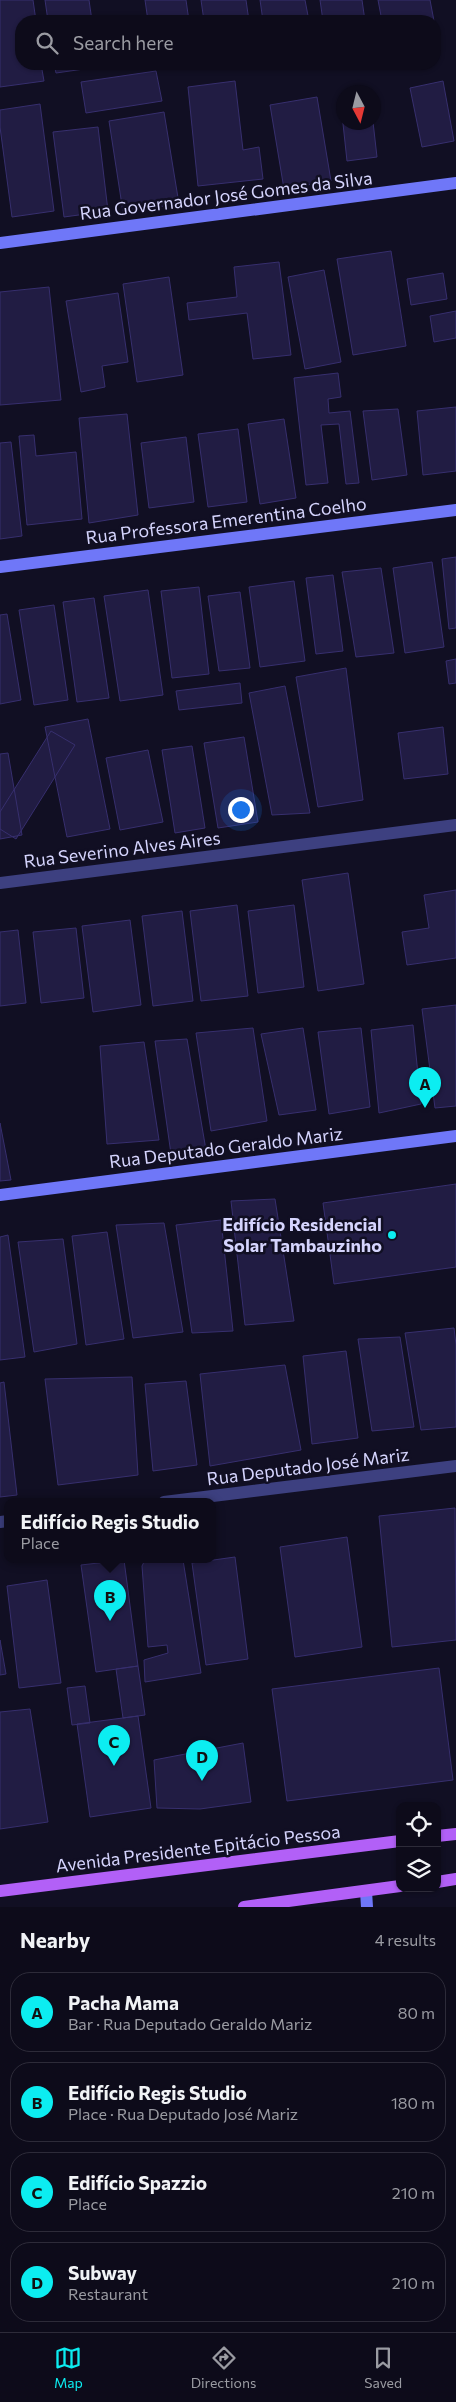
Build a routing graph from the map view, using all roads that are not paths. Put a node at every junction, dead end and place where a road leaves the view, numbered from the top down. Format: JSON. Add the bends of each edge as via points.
{"nodes":[{"id":1,"x":456,"y":184,"type":"edge"},
{"id":2,"x":0,"y":243,"type":"edge"},
{"id":3,"x":456,"y":510,"type":"edge"},
{"id":4,"x":0,"y":567,"type":"edge"},
{"id":5,"x":456,"y":824,"type":"edge"},
{"id":6,"x":0,"y":883,"type":"edge"},
{"id":7,"x":456,"y":1136,"type":"edge"},
{"id":8,"x":0,"y":1195,"type":"edge"},
{"id":9,"x":456,"y":1466,"type":"edge"},
{"id":10,"x":196,"y":1498,"type":"edge"},
{"id":11,"x":456,"y":1834,"type":"edge"},
{"id":12,"x":441,"y":1836,"type":"edge"},
{"id":13,"x":396,"y":1842,"type":"edge"},
{"id":14,"x":456,"y":1879,"type":"edge"},
{"id":15,"x":441,"y":1881,"type":"edge"},
{"id":16,"x":396,"y":1887,"type":"edge"},
{"id":17,"x":0,"y":1891,"type":"edge"},
{"id":18,"x":366,"y":1891,"type":"junction"},
{"id":19,"x":244,"y":1907,"type":"edge"},
{"id":20,"x":367,"y":1907,"type":"edge"}],
"edges":[{"from":1,"to":2,"type":"street","name":"Rua Governador José Gomes da Silva"},
{"from":3,"to":4,"type":"street","name":"Rua Professora Emerentina Coelho"},
{"from":5,"to":6,"type":"street","name":"Rua Severino Alves Aires"},
{"from":7,"to":8,"type":"street","name":"Rua Deputado Geraldo Mariz"},
{"from":9,"to":10,"type":"street","name":"Rua Deputado José Mariz"},
{"from":11,"to":12,"type":"main road"},
{"from":13,"to":17,"type":"main road","name":"Avenida Presidente Epitácio Pessoa"},
{"from":14,"to":15,"type":"main road"},
{"from":16,"to":18,"type":"main road"},
{"from":18,"to":19,"type":"main road"},
{"from":18,"to":20,"type":"street"}]}
